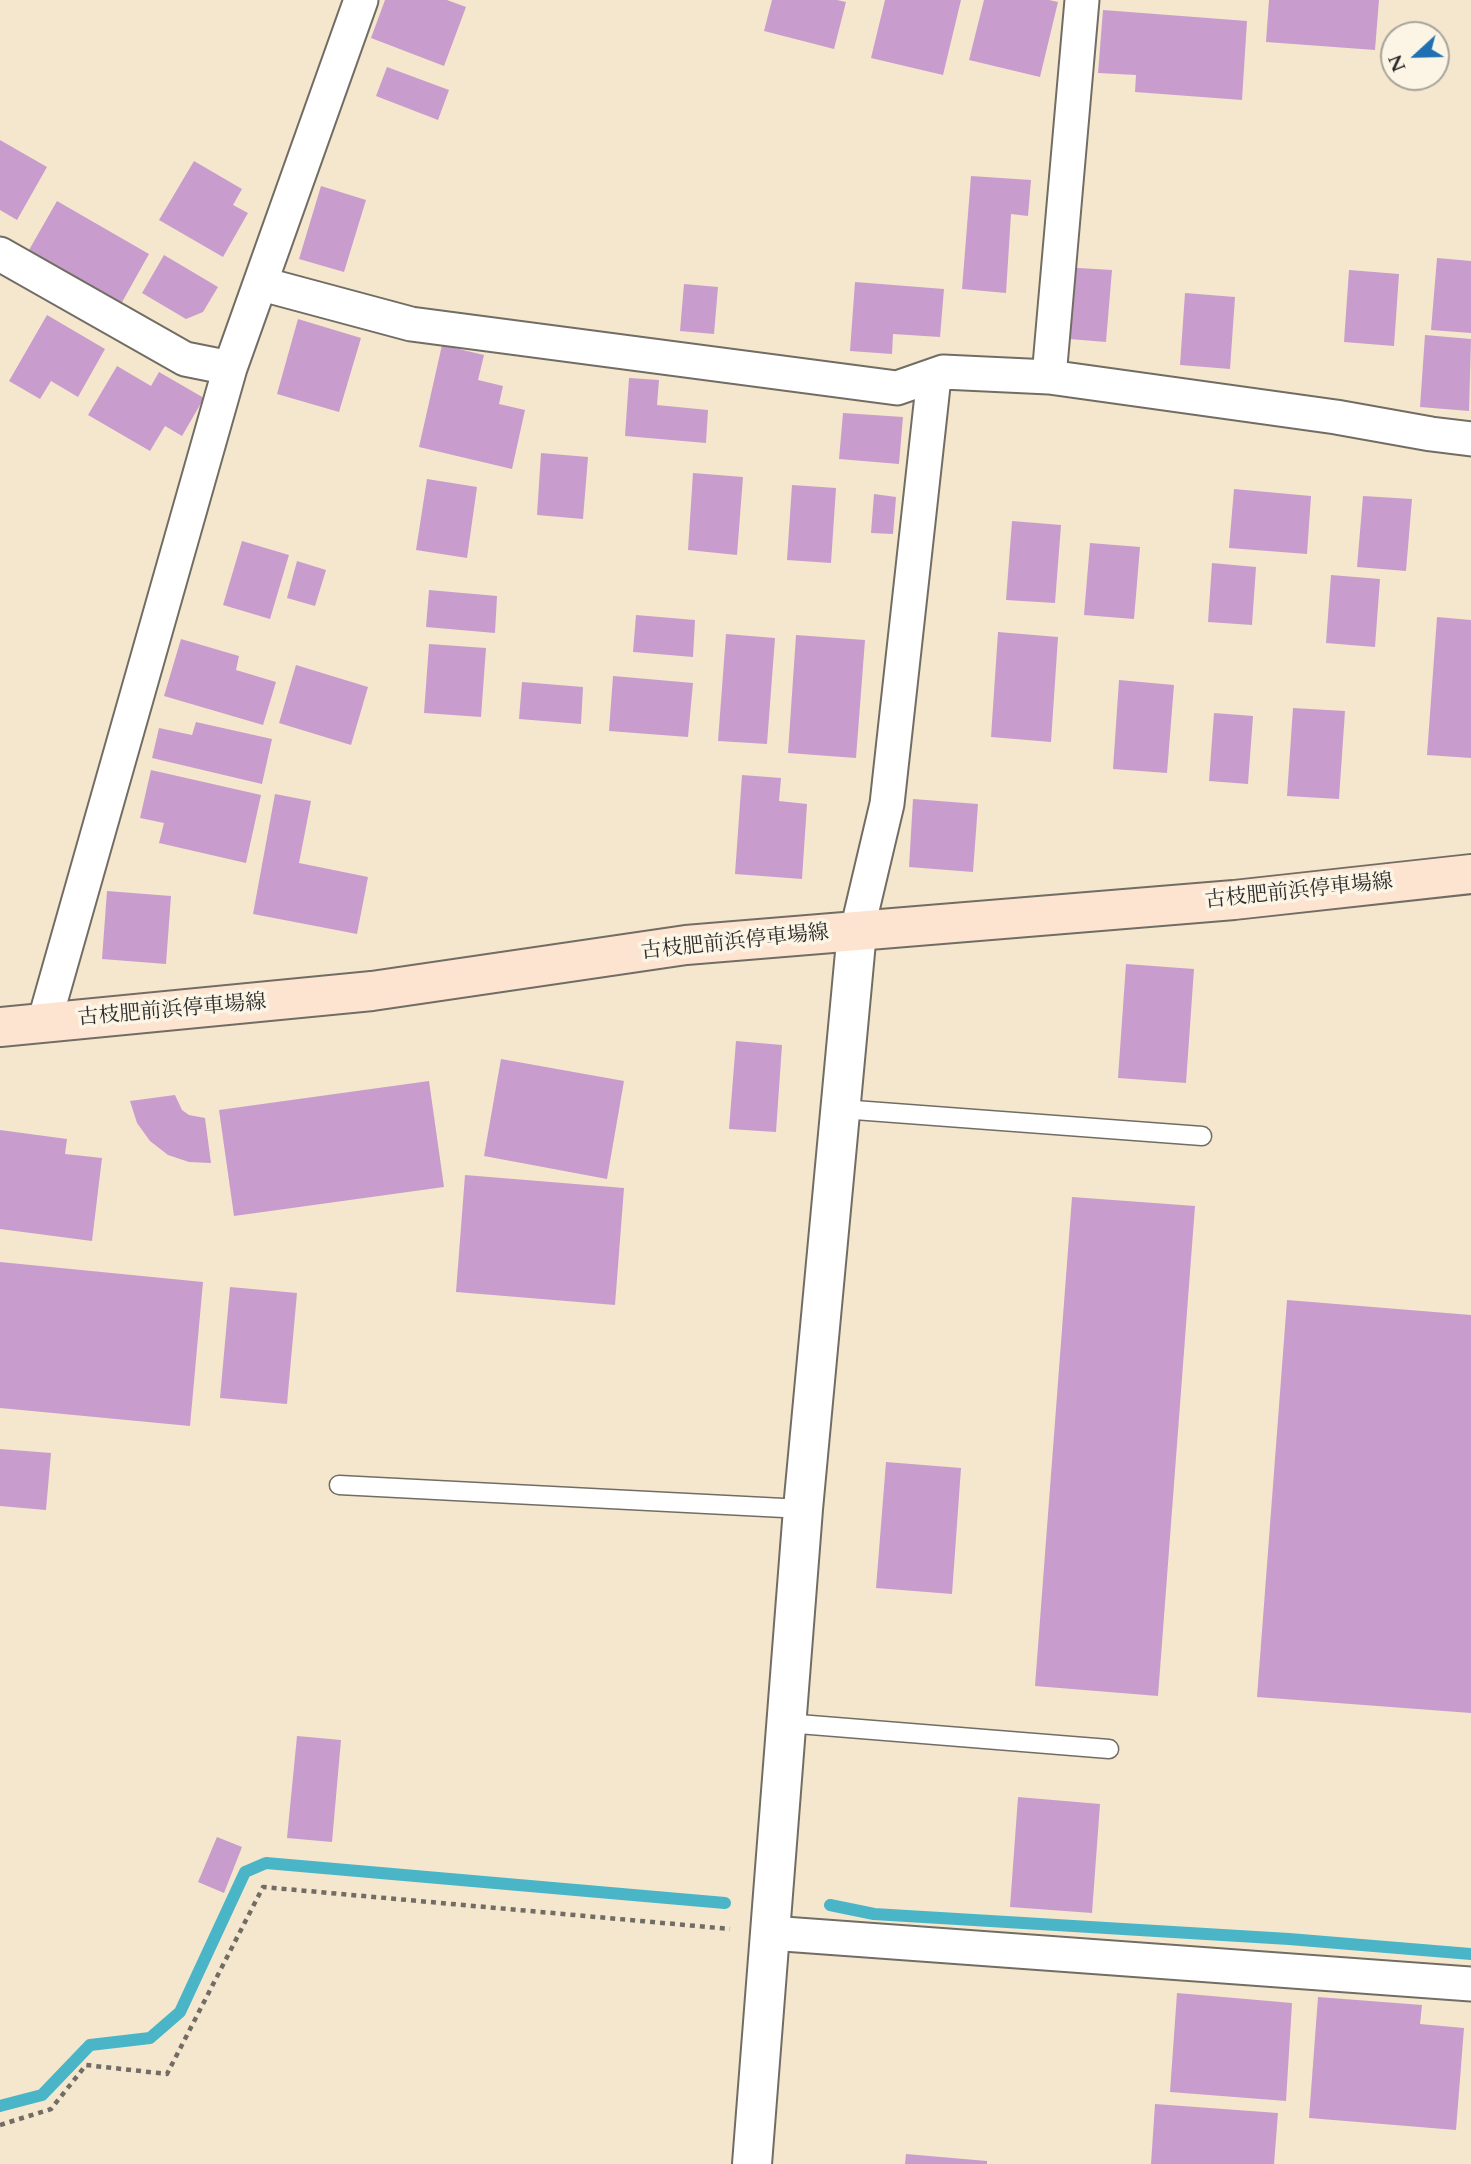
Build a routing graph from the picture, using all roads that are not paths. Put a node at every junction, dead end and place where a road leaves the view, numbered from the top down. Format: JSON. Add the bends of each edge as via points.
{"nodes":[{"id":1,"x":361,"y":0,"type":"edge"},
{"id":2,"x":1082,"y":0,"type":"edge"},
{"id":3,"x":0,"y":254,"type":"edge"},
{"id":4,"x":262,"y":284,"type":"junction"},
{"id":5,"x":230,"y":368,"type":"junction"},
{"id":6,"x":934,"y":377,"type":"junction"},
{"id":7,"x":1049,"y":377,"type":"junction"},
{"id":8,"x":1471,"y":439,"type":"edge"},
{"id":9,"x":1471,"y":874,"type":"edge"},
{"id":10,"x":857,"y":931,"type":"junction"},
{"id":11,"x":44,"y":1023,"type":"junction"},
{"id":12,"x":0,"y":1027,"type":"edge"},
{"id":13,"x":841,"y":1109,"type":"junction"},
{"id":14,"x":1202,"y":1136,"type":"dead end"},
{"id":15,"x":339,"y":1485,"type":"dead end"},
{"id":16,"x":803,"y":1509,"type":"junction"},
{"id":17,"x":786,"y":1723,"type":"junction"},
{"id":18,"x":1109,"y":1749,"type":"dead end"},
{"id":19,"x":769,"y":1933,"type":"junction"},
{"id":20,"x":1471,"y":1984,"type":"edge"},
{"id":21,"x":752,"y":2164,"type":"edge"}],
"edges":[{"from":1,"to":4,"type":"street"},
{"from":2,"to":7,"type":"street"},
{"from":3,"to":5,"type":"street","via":[[185,359]]},
{"from":4,"to":5,"type":"street"},
{"from":4,"to":6,"type":"street","via":[[411,324],[897,388]]},
{"from":5,"to":11,"type":"street"},
{"from":6,"to":7,"type":"street","via":[[943,372]]},
{"from":6,"to":10,"type":"street","via":[[887,804]]},
{"from":7,"to":8,"type":"street"},
{"from":9,"to":10,"type":"main road","name":"古枝肥前浜停車場線","via":[[1234,900]]},
{"from":10,"to":11,"type":"main road","name":"古枝肥前浜停車場線","via":[[686,945],[372,991]]},
{"from":10,"to":13,"type":"street"},
{"from":11,"to":12,"type":"main road","name":"古枝肥前浜停車場線"},
{"from":13,"to":14,"type":"lane"},
{"from":13,"to":16,"type":"street"},
{"from":15,"to":16,"type":"lane"},
{"from":16,"to":17,"type":"street"},
{"from":17,"to":18,"type":"lane"},
{"from":17,"to":19,"type":"street"},
{"from":19,"to":20,"type":"street"},
{"from":19,"to":21,"type":"street"}]}
